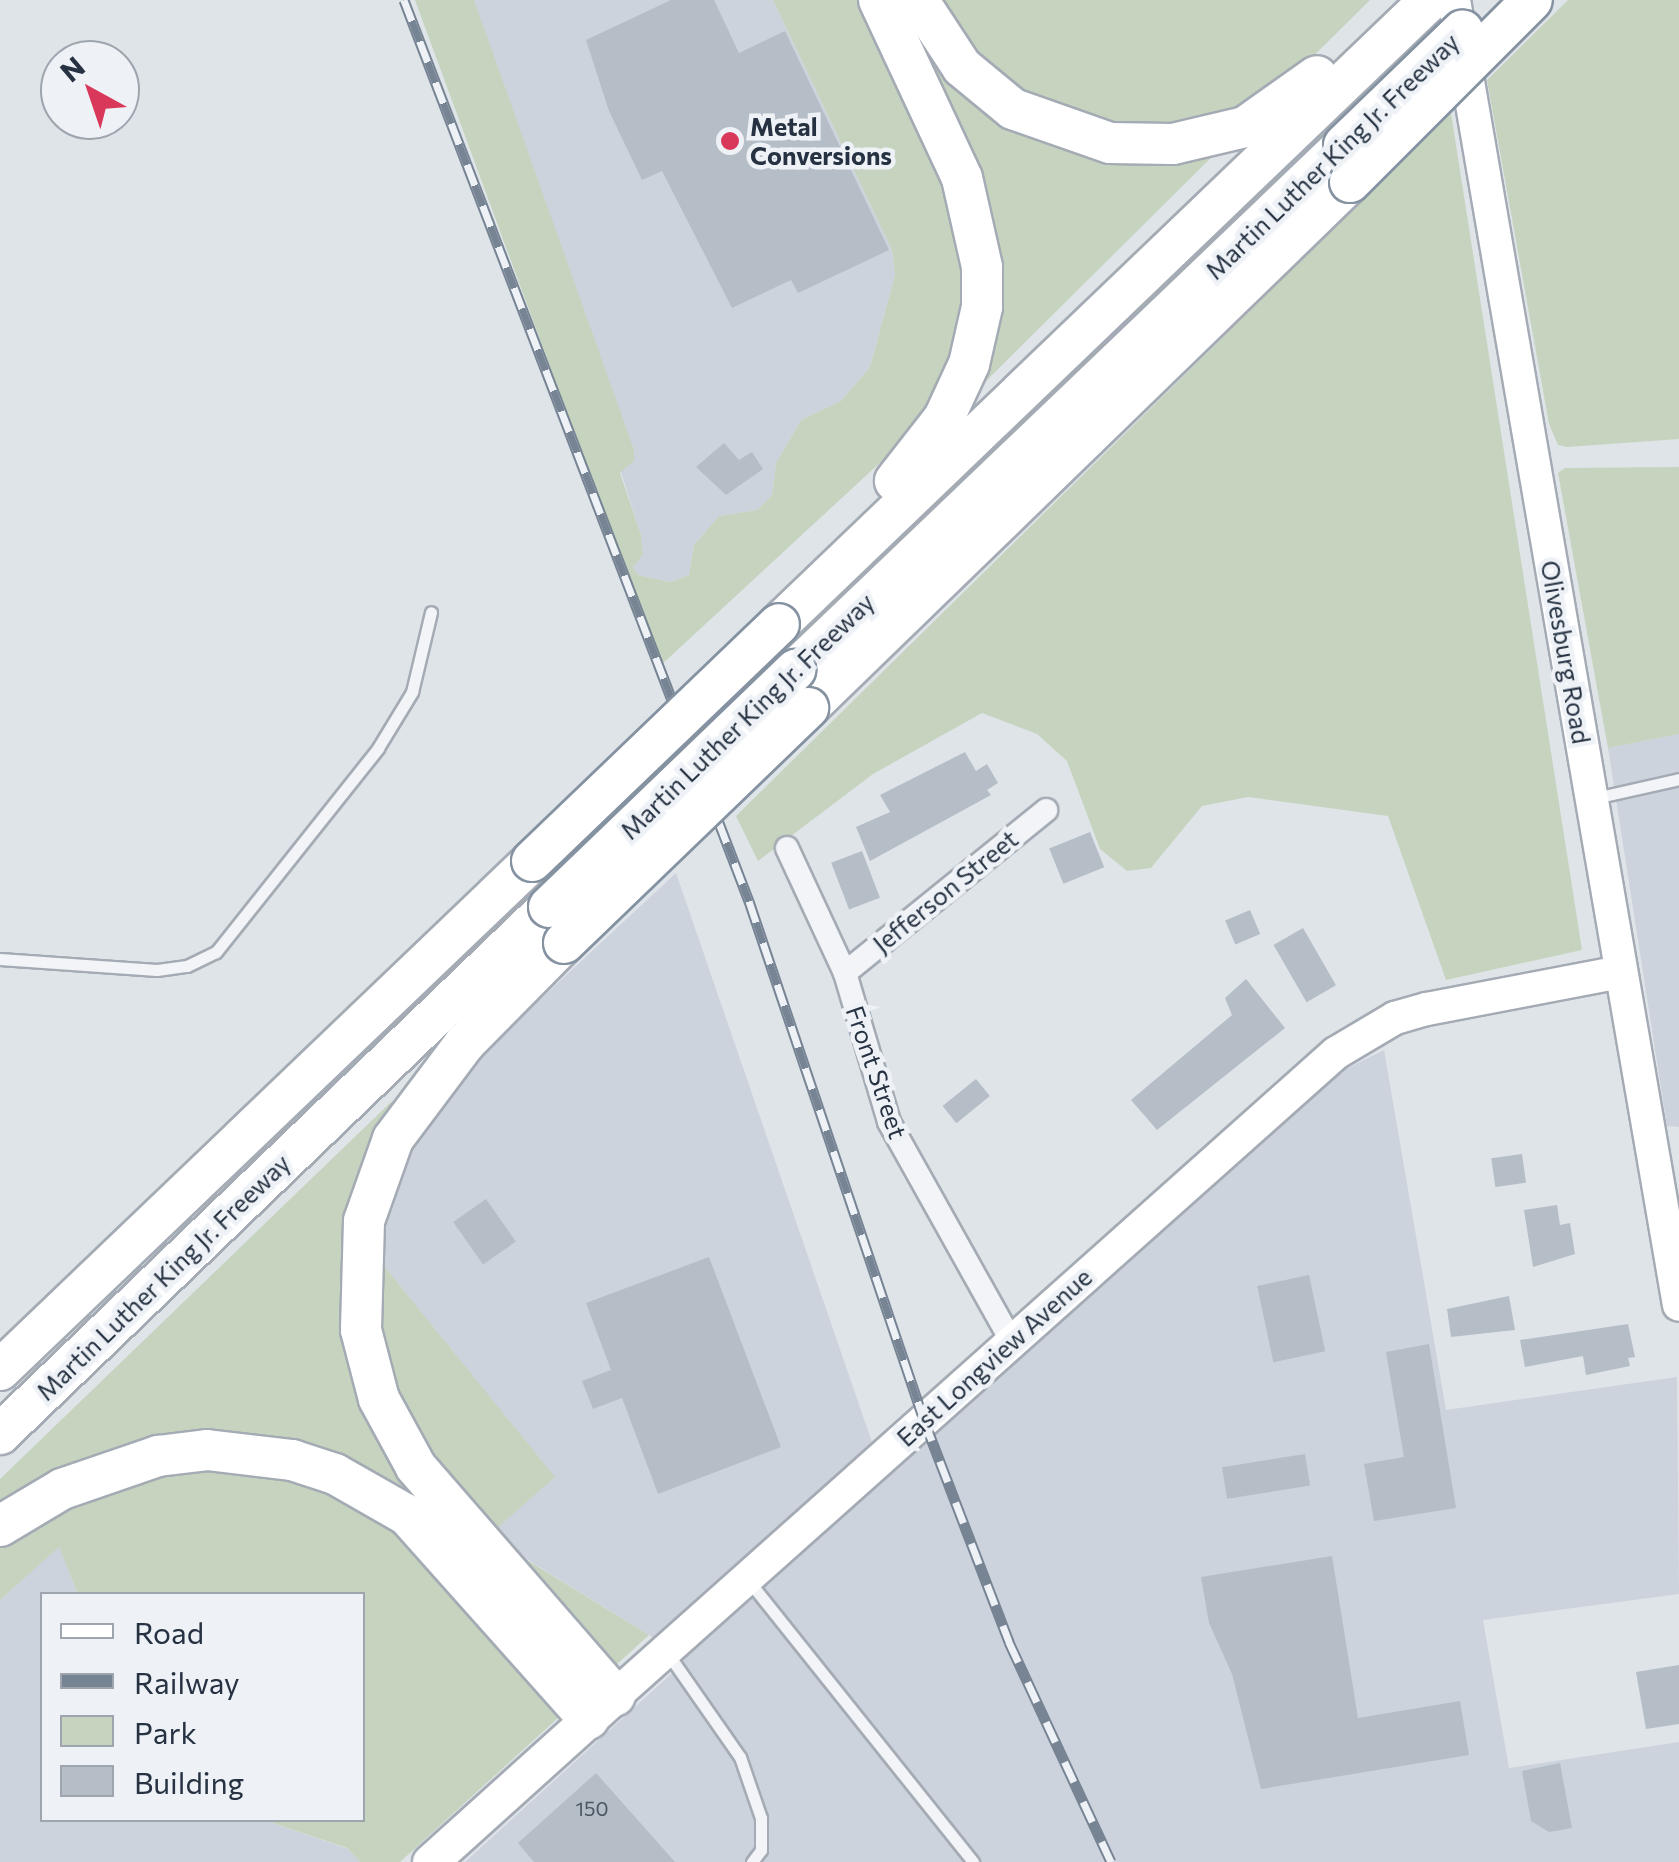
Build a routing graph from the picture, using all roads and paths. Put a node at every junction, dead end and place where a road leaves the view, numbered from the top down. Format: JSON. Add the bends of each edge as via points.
{"nodes":[{"id":1,"x":880,"y":0,"type":"edge"},
{"id":2,"x":918,"y":0,"type":"edge"},
{"id":3,"x":1397,"y":0,"type":"edge"},
{"id":4,"x":1430,"y":0,"type":"edge"},
{"id":5,"x":1454,"y":0,"type":"edge"},
{"id":6,"x":1495,"y":0,"type":"edge"},
{"id":7,"x":1532,"y":0,"type":"edge"},
{"id":8,"x":1331,"y":80,"type":"junction"},
{"id":9,"x":1347,"y":164,"type":"junction"},
{"id":10,"x":431,"y":612,"type":"dead end"},
{"id":11,"x":774,"y":612,"type":"junction"},
{"id":12,"x":1679,"y":778,"type":"edge"},
{"id":13,"x":1591,"y":799,"type":"junction"},
{"id":14,"x":1046,"y":810,"type":"dead end"},
{"id":15,"x":787,"y":848,"type":"dead end"},
{"id":16,"x":556,"y":925,"type":"junction"},
{"id":17,"x":0,"y":959,"type":"edge"},
{"id":18,"x":1620,"y":972,"type":"junction"},
{"id":19,"x":845,"y":973,"type":"junction"},
{"id":20,"x":244,"y":1136,"type":"junction"},
{"id":21,"x":1679,"y":1305,"type":"edge"},
{"id":22,"x":0,"y":1340,"type":"edge"},
{"id":23,"x":1012,"y":1342,"type":"junction"},
{"id":24,"x":0,"y":1370,"type":"edge"},
{"id":25,"x":0,"y":1434,"type":"edge"},
{"id":26,"x":0,"y":1526,"type":"edge"},
{"id":27,"x":746,"y":1578,"type":"junction"},
{"id":28,"x":666,"y":1650,"type":"junction"},
{"id":29,"x":602,"y":1708,"type":"junction"},
{"id":30,"x":430,"y":1862,"type":"edge"},
{"id":31,"x":752,"y":1862,"type":"edge"},
{"id":32,"x":973,"y":1862,"type":"edge"}],
"edges":[{"from":1,"to":11,"type":"highway","via":[[962,178],[982,267],[978,334],[956,396],[926,445]]},
{"from":2,"to":8,"type":"highway","via":[[962,67],[1013,109],[1110,143],[1172,144],[1245,127]]},
{"from":3,"to":8,"type":"highway"},
{"from":4,"to":8,"type":"highway","name":"Martin Luther King Jr. Freeway"},
{"from":5,"to":13,"type":"main road","name":"Olivesburg Road"},
{"from":6,"to":9,"type":"highway","name":"Martin Luther King Jr. Freeway","bridge":true},
{"from":7,"to":9,"type":"highway","bridge":true},
{"from":8,"to":11,"type":"highway","name":"Martin Luther King Jr. Freeway"},
{"from":9,"to":16,"type":"highway","name":"Martin Luther King Jr. Freeway","bridge":true},
{"from":10,"to":17,"type":"lane","via":[[412,692],[378,748],[216,952],[157,970]]},
{"from":11,"to":20,"type":"highway","name":"Martin Luther King Jr. Freeway","bridge":true,"via":[[528,849],[458,933]]},
{"from":12,"to":13,"type":"lane"},
{"from":13,"to":18,"type":"main road","name":"Olivesburg Road"},
{"from":14,"to":19,"type":"street","name":"Jefferson Street"},
{"from":15,"to":19,"type":"street","name":"Front Street"},
{"from":16,"to":25,"type":"highway","name":"Martin Luther King Jr. Freeway"},
{"from":16,"to":29,"type":"highway","via":[[393,1139],[364,1221],[360,1312],[379,1399],[416,1467]]},
{"from":18,"to":21,"type":"main road","name":"Olivesburg Road"},
{"from":18,"to":23,"type":"main road","name":"East Longview Avenue","via":[[1427,1009],[1366,1034],[1300,1081]]},
{"from":19,"to":23,"type":"street","name":"Front Street","via":[[889,1122]]},
{"from":20,"to":22,"type":"highway","via":[[156,1189]]},
{"from":20,"to":24,"type":"highway","name":"Martin Luther King Jr. Freeway"},
{"from":23,"to":27,"type":"main road","name":"East Longview Avenue"},
{"from":26,"to":29,"type":"highway","via":[[62,1489],[158,1456],[252,1452],[307,1464],[407,1515]]},
{"from":27,"to":28,"type":"main road","name":"East Longview Avenue"},
{"from":27,"to":32,"type":"lane"},
{"from":28,"to":29,"type":"main road","name":"East Longview Avenue"},
{"from":28,"to":31,"type":"lane","via":[[726,1728],[746,1773],[761,1818],[761,1850]]},
{"from":29,"to":30,"type":"main road","name":"East Longview Avenue"}]}
